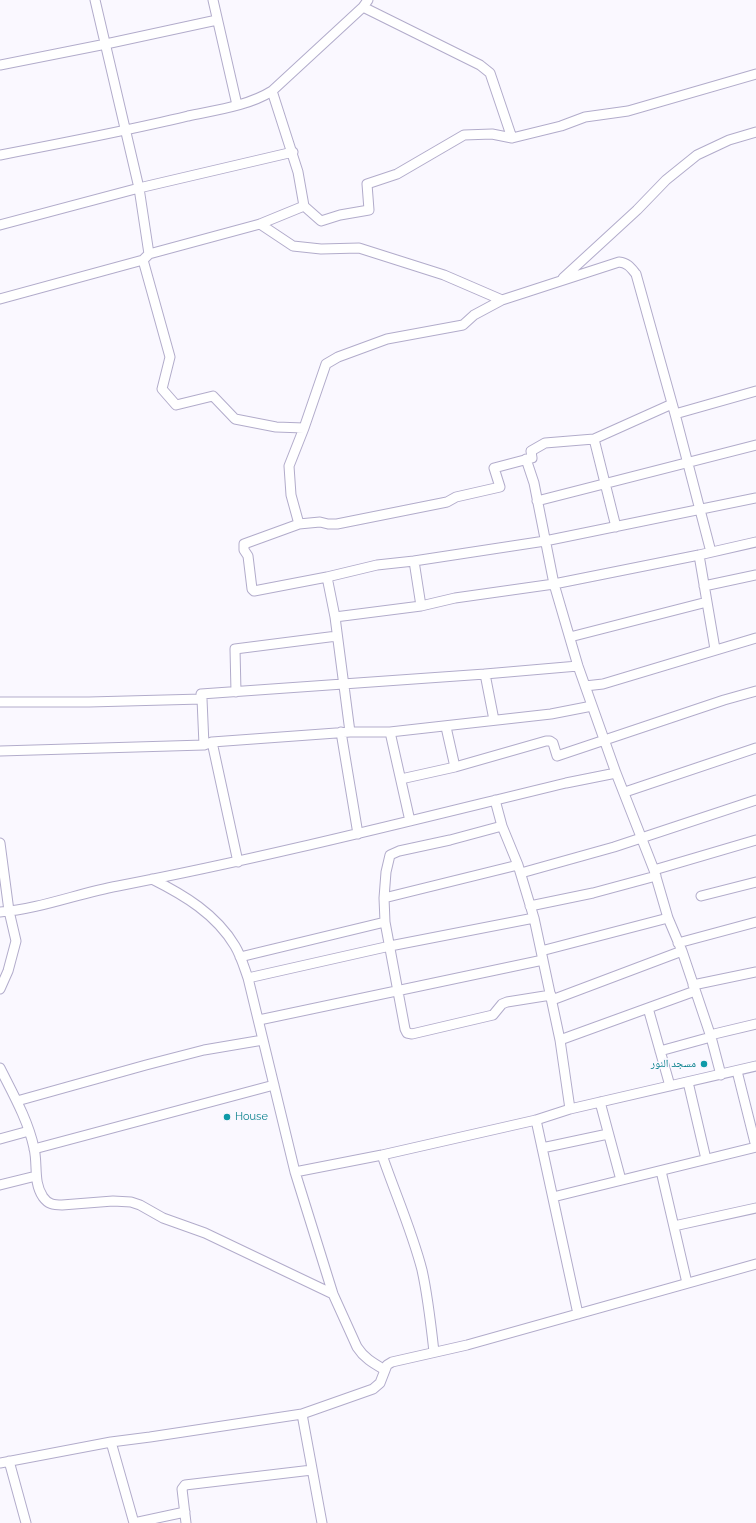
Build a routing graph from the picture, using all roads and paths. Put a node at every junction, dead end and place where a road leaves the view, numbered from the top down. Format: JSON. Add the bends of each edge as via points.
{"nodes":[{"id":1,"x":95,"y":0,"type":"edge"},
{"id":2,"x":213,"y":0,"type":"edge"},
{"id":3,"x":366,"y":3,"type":"edge"},
{"id":4,"x":217,"y":20,"type":"junction"},
{"id":5,"x":106,"y":44,"type":"junction"},
{"id":6,"x":0,"y":65,"type":"edge"},
{"id":7,"x":756,"y":74,"type":"edge"},
{"id":8,"x":272,"y":91,"type":"junction"},
{"id":9,"x":237,"y":105,"type":"junction"},
{"id":10,"x":126,"y":131,"type":"junction"},
{"id":11,"x":756,"y":132,"type":"edge"},
{"id":12,"x":512,"y":138,"type":"junction"},
{"id":13,"x":293,"y":152,"type":"junction"},
{"id":14,"x":0,"y":155,"type":"edge"},
{"id":15,"x":139,"y":188,"type":"junction"},
{"id":16,"x":304,"y":206,"type":"junction"},
{"id":17,"x":260,"y":224,"type":"junction"},
{"id":18,"x":0,"y":225,"type":"edge"},
{"id":19,"x":146,"y":257,"type":"junction"},
{"id":20,"x":561,"y":281,"type":"junction"},
{"id":21,"x":0,"y":299,"type":"edge"},
{"id":22,"x":502,"y":300,"type":"junction"},
{"id":23,"x":756,"y":391,"type":"edge"},
{"id":24,"x":672,"y":404,"type":"junction"},
{"id":25,"x":675,"y":414,"type":"junction"},
{"id":26,"x":304,"y":428,"type":"junction"},
{"id":27,"x":594,"y":439,"type":"junction"},
{"id":28,"x":756,"y":445,"type":"edge"},
{"id":29,"x":526,"y":459,"type":"junction"},
{"id":30,"x":687,"y":463,"type":"junction"},
{"id":31,"x":606,"y":484,"type":"junction"},
{"id":32,"x":756,"y":498,"type":"edge"},
{"id":33,"x":537,"y":501,"type":"junction"},
{"id":34,"x":700,"y":509,"type":"junction"},
{"id":35,"x":299,"y":524,"type":"junction"},
{"id":36,"x":616,"y":527,"type":"junction"},
{"id":37,"x":546,"y":541,"type":"junction"},
{"id":38,"x":756,"y":542,"type":"edge"},
{"id":39,"x":711,"y":552,"type":"junction"},
{"id":40,"x":699,"y":555,"type":"junction"},
{"id":41,"x":414,"y":561,"type":"junction"},
{"id":42,"x":756,"y":575,"type":"edge"},
{"id":43,"x":327,"y":577,"type":"junction"},
{"id":44,"x":554,"y":584,"type":"junction"},
{"id":45,"x":704,"y":586,"type":"junction"},
{"id":46,"x":707,"y":602,"type":"junction"},
{"id":47,"x":421,"y":606,"type":"junction"},
{"id":48,"x":335,"y":617,"type":"junction"},
{"id":49,"x":337,"y":636,"type":"junction"},
{"id":50,"x":570,"y":637,"type":"junction"},
{"id":51,"x":756,"y":638,"type":"edge"},
{"id":52,"x":715,"y":649,"type":"junction"},
{"id":53,"x":578,"y":666,"type":"junction"},
{"id":54,"x":485,"y":674,"type":"junction"},
{"id":55,"x":344,"y":684,"type":"junction"},
{"id":56,"x":585,"y":686,"type":"junction"},
{"id":57,"x":756,"y":691,"type":"edge"},
{"id":58,"x":236,"y":692,"type":"junction"},
{"id":59,"x":202,"y":699,"type":"junction"},
{"id":60,"x":0,"y":702,"type":"edge"},
{"id":61,"x":592,"y":706,"type":"junction"},
{"id":62,"x":494,"y":720,"type":"junction"},
{"id":63,"x":446,"y":726,"type":"junction"},
{"id":64,"x":345,"y":732,"type":"junction"},
{"id":65,"x":390,"y":732,"type":"junction"},
{"id":66,"x":604,"y":740,"type":"junction"},
{"id":67,"x":208,"y":743,"type":"junction"},
{"id":68,"x":756,"y":748,"type":"edge"},
{"id":69,"x":0,"y":751,"type":"edge"},
{"id":70,"x":455,"y":767,"type":"junction"},
{"id":71,"x":616,"y":773,"type":"junction"},
{"id":72,"x":401,"y":779,"type":"junction"},
{"id":73,"x":625,"y":792,"type":"junction"},
{"id":74,"x":495,"y":800,"type":"junction"},
{"id":75,"x":756,"y":800,"type":"edge"},
{"id":76,"x":410,"y":821,"type":"junction"},
{"id":77,"x":502,"y":826,"type":"junction"},
{"id":78,"x":358,"y":834,"type":"junction"},
{"id":79,"x":643,"y":838,"type":"junction"},
{"id":80,"x":756,"y":840,"type":"edge"},
{"id":81,"x":0,"y":843,"type":"edge"},
{"id":82,"x":238,"y":862,"type":"junction"},
{"id":83,"x":520,"y":869,"type":"junction"},
{"id":84,"x":655,"y":873,"type":"junction"},
{"id":85,"x":152,"y":879,"type":"junction"},
{"id":86,"x":756,"y":882,"type":"edge"},
{"id":87,"x":701,"y":896,"type":"dead end"},
{"id":88,"x":384,"y":898,"type":"junction"},
{"id":89,"x":530,"y":906,"type":"junction"},
{"id":90,"x":4,"y":912,"type":"edge"},
{"id":91,"x":534,"y":918,"type":"junction"},
{"id":92,"x":668,"y":918,"type":"junction"},
{"id":93,"x":385,"y":922,"type":"junction"},
{"id":94,"x":756,"y":922,"type":"edge"},
{"id":95,"x":390,"y":946,"type":"junction"},
{"id":96,"x":680,"y":947,"type":"junction"},
{"id":97,"x":542,"y":956,"type":"junction"},
{"id":98,"x":240,"y":957,"type":"junction"},
{"id":99,"x":756,"y":972,"type":"edge"},
{"id":100,"x":248,"y":978,"type":"junction"},
{"id":101,"x":694,"y":988,"type":"junction"},
{"id":102,"x":0,"y":989,"type":"edge"},
{"id":103,"x":397,"y":991,"type":"junction"},
{"id":104,"x":552,"y":997,"type":"junction"},
{"id":105,"x":648,"y":1008,"type":"junction"},
{"id":106,"x":259,"y":1020,"type":"junction"},
{"id":107,"x":756,"y":1024,"type":"edge"},
{"id":108,"x":710,"y":1036,"type":"junction"},
{"id":109,"x":263,"y":1040,"type":"junction"},
{"id":110,"x":560,"y":1040,"type":"junction"},
{"id":111,"x":660,"y":1051,"type":"junction"},
{"id":112,"x":756,"y":1066,"type":"edge"},
{"id":113,"x":0,"y":1068,"type":"edge"},
{"id":114,"x":737,"y":1071,"type":"junction"},
{"id":115,"x":721,"y":1075,"type":"junction"},
{"id":116,"x":688,"y":1082,"type":"junction"},
{"id":117,"x":274,"y":1085,"type":"junction"},
{"id":118,"x":670,"y":1086,"type":"junction"},
{"id":119,"x":9,"y":1087,"type":"junction"},
{"id":120,"x":0,"y":1090,"type":"edge"},
{"id":121,"x":18,"y":1101,"type":"junction"},
{"id":122,"x":600,"y":1102,"type":"junction"},
{"id":123,"x":570,"y":1109,"type":"junction"},
{"id":124,"x":536,"y":1120,"type":"junction"},
{"id":125,"x":29,"y":1131,"type":"junction"},
{"id":126,"x":608,"y":1134,"type":"junction"},
{"id":127,"x":0,"y":1139,"type":"edge"},
{"id":128,"x":542,"y":1148,"type":"junction"},
{"id":129,"x":34,"y":1149,"type":"junction"},
{"id":130,"x":382,"y":1155,"type":"junction"},
{"id":131,"x":706,"y":1159,"type":"junction"},
{"id":132,"x":661,"y":1171,"type":"junction"},
{"id":133,"x":295,"y":1172,"type":"junction"},
{"id":134,"x":36,"y":1176,"type":"junction"},
{"id":135,"x":622,"y":1180,"type":"junction"},
{"id":136,"x":0,"y":1186,"type":"edge"},
{"id":137,"x":553,"y":1197,"type":"junction"},
{"id":138,"x":756,"y":1208,"type":"edge"},
{"id":139,"x":674,"y":1226,"type":"junction"},
{"id":140,"x":756,"y":1264,"type":"edge"},
{"id":141,"x":687,"y":1283,"type":"junction"},
{"id":142,"x":332,"y":1294,"type":"junction"},
{"id":143,"x":578,"y":1314,"type":"junction"},
{"id":144,"x":434,"y":1352,"type":"junction"},
{"id":145,"x":385,"y":1370,"type":"junction"},
{"id":146,"x":302,"y":1414,"type":"junction"},
{"id":147,"x":112,"y":1442,"type":"junction"},
{"id":148,"x":5,"y":1462,"type":"edge"},
{"id":149,"x":312,"y":1470,"type":"junction"},
{"id":150,"x":185,"y":1512,"type":"junction"},
{"id":151,"x":26,"y":1523,"type":"edge"},
{"id":152,"x":134,"y":1523,"type":"edge"},
{"id":153,"x":186,"y":1523,"type":"edge"},
{"id":154,"x":322,"y":1523,"type":"edge"}],
"edges":[{"from":1,"to":5,"type":"street"},
{"from":2,"to":4,"type":"street"},
{"from":3,"to":8,"type":"street"},
{"from":3,"to":12,"type":"street","via":[[490,72]]},
{"from":4,"to":5,"type":"street"},
{"from":4,"to":9,"type":"street"},
{"from":5,"to":6,"type":"street"},
{"from":5,"to":10,"type":"street"},
{"from":7,"to":12,"type":"street","via":[[628,111],[584,117],[561,126]]},
{"from":8,"to":9,"type":"street"},
{"from":8,"to":13,"type":"street"},
{"from":9,"to":10,"type":"street"},
{"from":10,"to":14,"type":"street"},
{"from":10,"to":15,"type":"street"},
{"from":11,"to":20,"type":"street","via":[[729,140],[697,155],[666,180]]},
{"from":12,"to":16,"type":"street","via":[[492,134],[464,135],[397,174],[367,184],[369,210],[321,221]]},
{"from":13,"to":15,"type":"street"},
{"from":13,"to":16,"type":"street"},
{"from":15,"to":18,"type":"street"},
{"from":15,"to":19,"type":"street"},
{"from":16,"to":17,"type":"street"},
{"from":17,"to":19,"type":"street"},
{"from":17,"to":22,"type":"street","via":[[293,246],[321,249],[359,248],[444,275]]},
{"from":19,"to":21,"type":"street"},
{"from":19,"to":26,"type":"street","via":[[170,357],[162,389],[176,405],[213,396],[235,419],[276,427]]},
{"from":20,"to":22,"type":"street"},
{"from":20,"to":24,"type":"street","via":[[619,262],[632,269],[636,274]]},
{"from":22,"to":26,"type":"street","via":[[463,324],[387,339],[326,364]]},
{"from":23,"to":25,"type":"street"},
{"from":24,"to":25,"type":"street"},
{"from":24,"to":27,"type":"street"},
{"from":25,"to":30,"type":"street"},
{"from":26,"to":35,"type":"street","via":[[289,466],[291,495]]},
{"from":27,"to":29,"type":"street","via":[[545,443],[531,451],[532,458]]},
{"from":27,"to":31,"type":"street"},
{"from":28,"to":30,"type":"street"},
{"from":29,"to":33,"type":"street"},
{"from":29,"to":35,"type":"street","via":[[494,468],[500,487],[456,497],[447,502],[336,524]]},
{"from":30,"to":31,"type":"street"},
{"from":30,"to":34,"type":"street"},
{"from":31,"to":33,"type":"street"},
{"from":31,"to":36,"type":"street"},
{"from":32,"to":34,"type":"street"},
{"from":33,"to":37,"type":"street"},
{"from":34,"to":36,"type":"street"},
{"from":34,"to":39,"type":"street"},
{"from":35,"to":43,"type":"street","via":[[244,544],[252,589],[254,591]]},
{"from":36,"to":37,"type":"street"},
{"from":37,"to":41,"type":"street"},
{"from":37,"to":44,"type":"street"},
{"from":38,"to":39,"type":"street"},
{"from":39,"to":40,"type":"street"},
{"from":40,"to":44,"type":"street"},
{"from":40,"to":45,"type":"street"},
{"from":41,"to":43,"type":"street","via":[[377,564]]},
{"from":41,"to":47,"type":"street"},
{"from":42,"to":45,"type":"street"},
{"from":43,"to":48,"type":"street"},
{"from":44,"to":47,"type":"street","via":[[455,598]]},
{"from":44,"to":50,"type":"street"},
{"from":45,"to":46,"type":"street"},
{"from":46,"to":50,"type":"street"},
{"from":46,"to":52,"type":"street"},
{"from":47,"to":48,"type":"street"},
{"from":48,"to":49,"type":"street"},
{"from":49,"to":55,"type":"street"},
{"from":49,"to":58,"type":"street","via":[[235,649]]},
{"from":50,"to":53,"type":"street"},
{"from":51,"to":52,"type":"street"},
{"from":52,"to":56,"type":"street","via":[[603,684]]},
{"from":53,"to":54,"type":"street"},
{"from":53,"to":56,"type":"street"},
{"from":54,"to":55,"type":"street"},
{"from":54,"to":62,"type":"street"},
{"from":55,"to":58,"type":"street"},
{"from":55,"to":64,"type":"street"},
{"from":56,"to":61,"type":"street"},
{"from":57,"to":66,"type":"street"},
{"from":58,"to":59,"type":"street","via":[[201,694]]},
{"from":59,"to":60,"type":"street"},
{"from":59,"to":67,"type":"street"},
{"from":61,"to":62,"type":"street","via":[[551,714]]},
{"from":61,"to":66,"type":"street"},
{"from":62,"to":63,"type":"street"},
{"from":63,"to":65,"type":"street"},
{"from":63,"to":70,"type":"street"},
{"from":64,"to":65,"type":"street"},
{"from":64,"to":67,"type":"street"},
{"from":64,"to":78,"type":"street"},
{"from":65,"to":72,"type":"street"},
{"from":66,"to":70,"type":"street","via":[[557,756],[553,743],[546,741]]},
{"from":66,"to":71,"type":"street"},
{"from":67,"to":69,"type":"street"},
{"from":67,"to":82,"type":"street"},
{"from":68,"to":73,"type":"street"},
{"from":70,"to":72,"type":"street"},
{"from":71,"to":73,"type":"street"},
{"from":71,"to":74,"type":"street"},
{"from":72,"to":76,"type":"street"},
{"from":73,"to":79,"type":"street"},
{"from":74,"to":76,"type":"street"},
{"from":74,"to":77,"type":"street"},
{"from":75,"to":79,"type":"street"},
{"from":76,"to":78,"type":"street"},
{"from":77,"to":83,"type":"street"},
{"from":77,"to":88,"type":"street","via":[[390,856]]},
{"from":78,"to":82,"type":"street"},
{"from":79,"to":83,"type":"street"},
{"from":79,"to":84,"type":"street"},
{"from":80,"to":84,"type":"street"},
{"from":81,"to":90,"type":"street"},
{"from":82,"to":85,"type":"street"},
{"from":83,"to":88,"type":"street"},
{"from":83,"to":89,"type":"street"},
{"from":84,"to":89,"type":"street","via":[[593,893]]},
{"from":84,"to":92,"type":"street"},
{"from":85,"to":90,"type":"street"},
{"from":85,"to":98,"type":"street","via":[[199,906],[235,946]]},
{"from":86,"to":87,"type":"street"},
{"from":88,"to":93,"type":"street"},
{"from":89,"to":91,"type":"street"},
{"from":90,"to":102,"type":"street","via":[[16,937],[16,945]]},
{"from":91,"to":95,"type":"street"},
{"from":91,"to":97,"type":"street"},
{"from":92,"to":96,"type":"street"},
{"from":92,"to":97,"type":"street"},
{"from":93,"to":95,"type":"street"},
{"from":93,"to":98,"type":"street"},
{"from":94,"to":96,"type":"street"},
{"from":95,"to":100,"type":"street"},
{"from":95,"to":103,"type":"street"},
{"from":96,"to":101,"type":"street"},
{"from":96,"to":104,"type":"street"},
{"from":97,"to":103,"type":"street"},
{"from":97,"to":104,"type":"street"},
{"from":98,"to":100,"type":"street"},
{"from":99,"to":101,"type":"street"},
{"from":100,"to":106,"type":"street"},
{"from":101,"to":105,"type":"street"},
{"from":101,"to":108,"type":"street"},
{"from":103,"to":104,"type":"street","via":[[405,1030],[412,1034],[493,1015],[507,1002]]},
{"from":103,"to":106,"type":"street"},
{"from":104,"to":110,"type":"street"},
{"from":105,"to":110,"type":"street"},
{"from":105,"to":111,"type":"street"},
{"from":106,"to":109,"type":"street"},
{"from":107,"to":108,"type":"street"},
{"from":108,"to":111,"type":"street"},
{"from":108,"to":115,"type":"street"},
{"from":109,"to":117,"type":"street"},
{"from":109,"to":121,"type":"street","via":[[204,1050],[146,1064]]},
{"from":110,"to":123,"type":"street"},
{"from":111,"to":118,"type":"street"},
{"from":112,"to":114,"type":"street"},
{"from":113,"to":119,"type":"street"},
{"from":114,"to":115,"type":"street"},
{"from":114,"to":131,"type":"street","via":[[756,1147]]},
{"from":115,"to":116,"type":"street"},
{"from":116,"to":118,"type":"street"},
{"from":116,"to":131,"type":"street"},
{"from":117,"to":129,"type":"street"},
{"from":117,"to":133,"type":"street"},
{"from":118,"to":122,"type":"street"},
{"from":119,"to":120,"type":"street"},
{"from":119,"to":121,"type":"street"},
{"from":121,"to":125,"type":"street"},
{"from":122,"to":123,"type":"street"},
{"from":122,"to":126,"type":"street"},
{"from":123,"to":124,"type":"street"},
{"from":124,"to":128,"type":"street"},
{"from":124,"to":130,"type":"street"},
{"from":125,"to":127,"type":"street"},
{"from":125,"to":129,"type":"street"},
{"from":126,"to":128,"type":"street"},
{"from":126,"to":135,"type":"street"},
{"from":128,"to":137,"type":"street"},
{"from":129,"to":134,"type":"street"},
{"from":130,"to":133,"type":"street"},
{"from":130,"to":144,"type":"street","via":[[422,1270]]},
{"from":131,"to":132,"type":"street"},
{"from":132,"to":135,"type":"street"},
{"from":132,"to":139,"type":"street"},
{"from":133,"to":142,"type":"street"},
{"from":134,"to":136,"type":"street"},
{"from":134,"to":142,"type":"street","via":[[43,1197],[54,1205],[131,1202]]},
{"from":135,"to":137,"type":"street"},
{"from":137,"to":143,"type":"street"},
{"from":138,"to":139,"type":"street"},
{"from":139,"to":141,"type":"street"},
{"from":140,"to":141,"type":"street"},
{"from":141,"to":143,"type":"street"},
{"from":142,"to":145,"type":"street","via":[[357,1347],[368,1360]]},
{"from":143,"to":144,"type":"street"},
{"from":144,"to":145,"type":"street","via":[[392,1362]]},
{"from":145,"to":146,"type":"street","via":[[374,1389]]},
{"from":146,"to":147,"type":"street"},
{"from":146,"to":149,"type":"street"},
{"from":147,"to":148,"type":"street"},
{"from":147,"to":152,"type":"street"},
{"from":148,"to":151,"type":"street"},
{"from":149,"to":150,"type":"street","via":[[185,1486],[182,1489]]},
{"from":149,"to":154,"type":"street"},
{"from":150,"to":152,"type":"street"},
{"from":150,"to":153,"type":"street"}]}
